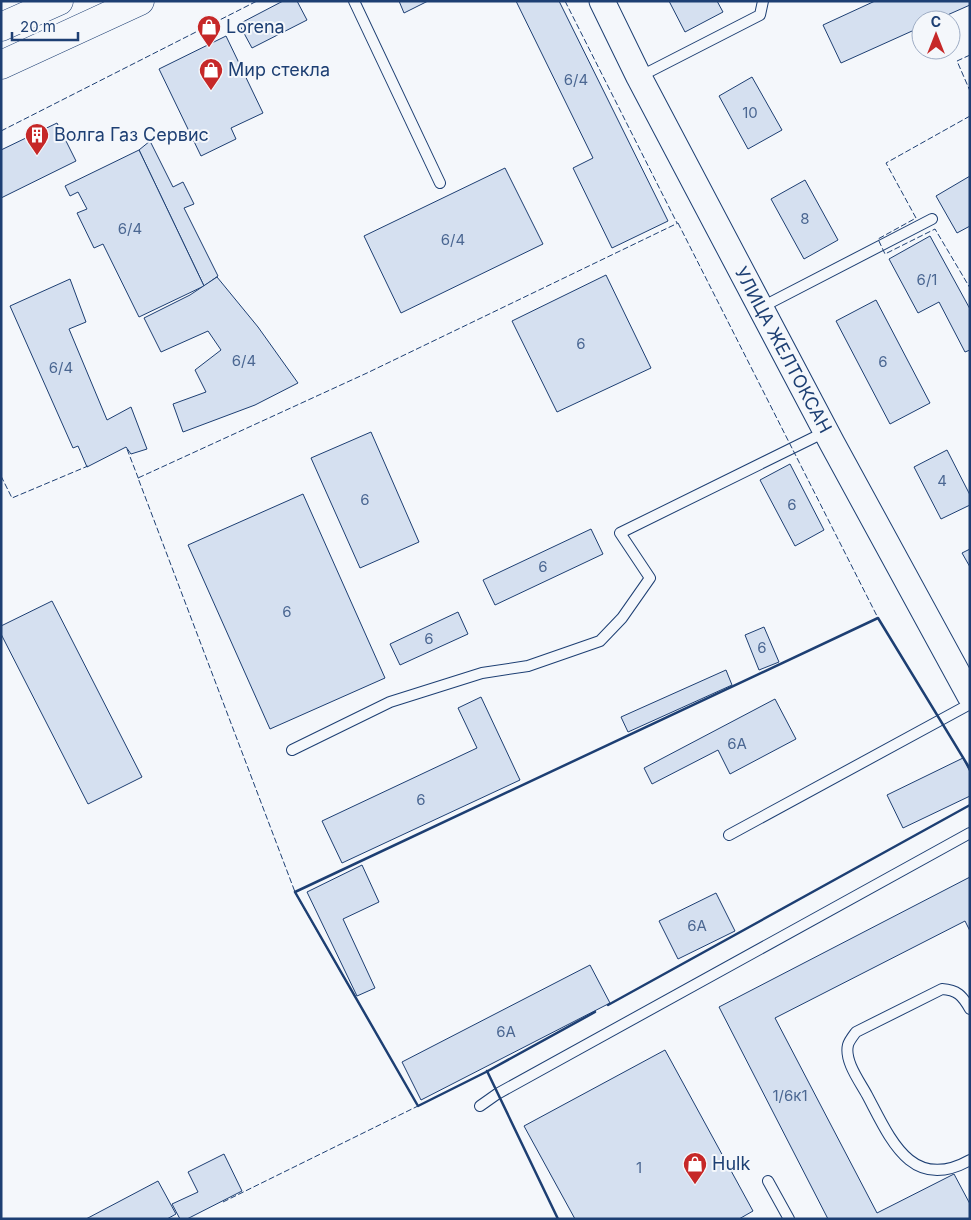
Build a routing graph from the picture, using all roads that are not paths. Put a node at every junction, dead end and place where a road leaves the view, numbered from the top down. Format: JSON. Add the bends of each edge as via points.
{"nodes":[{"id":1,"x":59,"y":1,"type":"edge"},
{"id":2,"x":140,"y":1,"type":"edge"},
{"id":3,"x":354,"y":1,"type":"edge"},
{"id":4,"x":602,"y":1,"type":"edge"},
{"id":5,"x":763,"y":1,"type":"edge"},
{"id":6,"x":1,"y":27,"type":"edge"},
{"id":7,"x":1,"y":65,"type":"edge"},
{"id":8,"x":638,"y":77,"type":"junction"},
{"id":9,"x":440,"y":183,"type":"dead end"},
{"id":10,"x":932,"y":219,"type":"dead end"},
{"id":11,"x":762,"y":307,"type":"junction"},
{"id":12,"x":826,"y":432,"type":"junction"},
{"id":13,"x":969,"y":696,"type":"edge"},
{"id":14,"x":292,"y":750,"type":"dead end"},
{"id":15,"x":970,"y":833,"type":"edge"},
{"id":16,"x":730,"y":835,"type":"dead end"},
{"id":17,"x":970,"y":1009,"type":"edge"},
{"id":18,"x":480,"y":1106,"type":"dead end"},
{"id":19,"x":970,"y":1160,"type":"edge"},
{"id":20,"x":768,"y":1180,"type":"dead end"},
{"id":21,"x":789,"y":1219,"type":"edge"}],
"edges":[{"from":1,"to":6,"type":"main road"},
{"from":2,"to":7,"type":"main road"},
{"from":3,"to":9,"type":"lane"},
{"from":4,"to":8,"type":"street","name":"УЛИЦА ЖЕЛТОКСАН"},
{"from":5,"to":8,"type":"lane","via":[[760,16]]},
{"from":8,"to":11,"type":"street","name":"УЛИЦА ЖЕЛТОКСАН"},
{"from":10,"to":11,"type":"lane"},
{"from":11,"to":12,"type":"street","name":"УЛИЦА ЖЕЛТОКСАН"},
{"from":12,"to":13,"type":"street","name":"УЛИЦА ЖЕЛТОКСАН"},
{"from":12,"to":14,"type":"lane","via":[[620,533],[650,578],[622,618],[600,641],[528,666],[482,673],[390,702]]},
{"from":13,"to":16,"type":"lane"},
{"from":15,"to":18,"type":"lane"},
{"from":17,"to":19,"type":"lane","via":[[954,990],[942,989],[856,1032],[848,1045],[848,1056],[895,1148],[918,1166],[934,1170],[949,1170]]},
{"from":20,"to":21,"type":"lane"}]}
